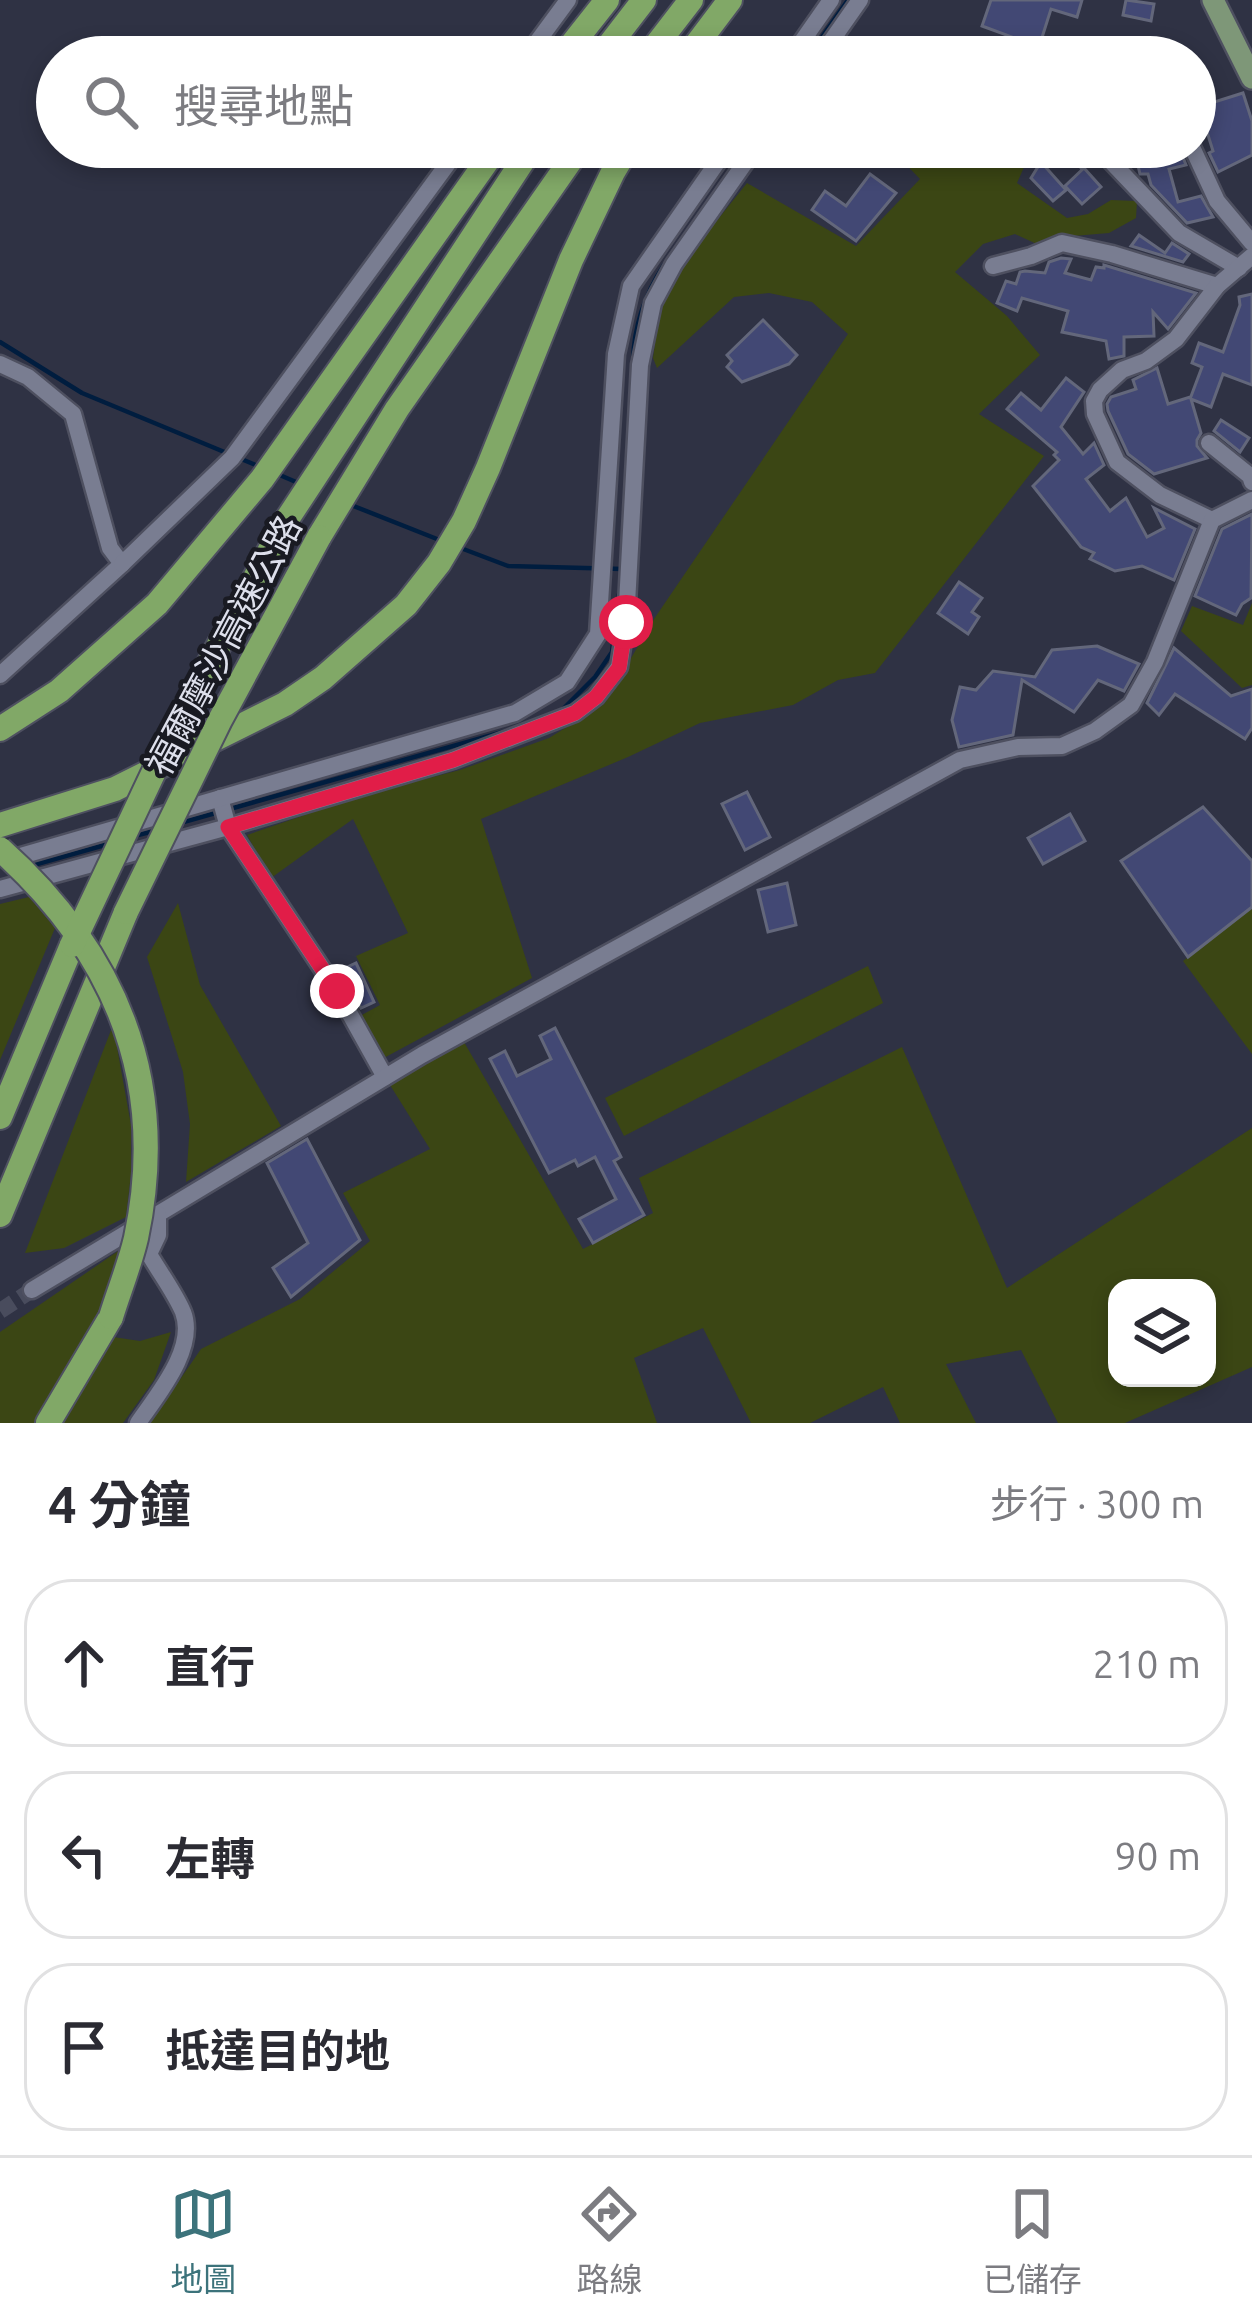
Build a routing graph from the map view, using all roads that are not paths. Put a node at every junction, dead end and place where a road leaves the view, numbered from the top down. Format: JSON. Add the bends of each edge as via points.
{"nodes":[{"id":1,"x":568,"y":0,"type":"edge"},
{"id":2,"x":607,"y":0,"type":"edge"},
{"id":3,"x":644,"y":0,"type":"edge"},
{"id":4,"x":691,"y":0,"type":"edge"},
{"id":5,"x":730,"y":0,"type":"edge"},
{"id":6,"x":831,"y":0,"type":"edge"},
{"id":7,"x":860,"y":0,"type":"edge"},
{"id":8,"x":1207,"y":2,"type":"edge"},
{"id":9,"x":541,"y":36,"type":"edge"},
{"id":10,"x":579,"y":36,"type":"edge"},
{"id":11,"x":616,"y":36,"type":"edge"},
{"id":12,"x":663,"y":36,"type":"edge"},
{"id":13,"x":703,"y":36,"type":"edge"},
{"id":14,"x":806,"y":36,"type":"edge"},
{"id":15,"x":835,"y":36,"type":"edge"},
{"id":16,"x":1252,"y":78,"type":"edge"},
{"id":17,"x":445,"y":168,"type":"edge"},
{"id":18,"x":482,"y":168,"type":"edge"},
{"id":19,"x":518,"y":168,"type":"edge"},
{"id":20,"x":565,"y":168,"type":"edge"},
{"id":21,"x":615,"y":168,"type":"edge"},
{"id":22,"x":713,"y":168,"type":"edge"},
{"id":23,"x":741,"y":168,"type":"edge"},
{"id":24,"x":1117,"y":168,"type":"edge"},
{"id":25,"x":1202,"y":168,"type":"edge"},
{"id":26,"x":1252,"y":243,"type":"edge"},
{"id":27,"x":1245,"y":262,"type":"edge"},
{"id":28,"x":993,"y":266,"type":"dead end"},
{"id":29,"x":1217,"y":286,"type":"junction"},
{"id":30,"x":0,"y":364,"type":"edge"},
{"id":31,"x":1209,"y":443,"type":"dead end"},
{"id":32,"x":1252,"y":482,"type":"edge"},
{"id":33,"x":1252,"y":500,"type":"edge"},
{"id":34,"x":1212,"y":520,"type":"junction"},
{"id":35,"x":122,"y":564,"type":"junction"},
{"id":36,"x":0,"y":675,"type":"edge"},
{"id":37,"x":0,"y":729,"type":"edge"},
{"id":38,"x":220,"y":798,"type":"junction"},
{"id":39,"x":0,"y":825,"type":"edge"},
{"id":40,"x":228,"y":827,"type":"junction"},
{"id":41,"x":0,"y":849,"type":"edge"},
{"id":42,"x":0,"y":862,"type":"edge"},
{"id":43,"x":0,"y":889,"type":"edge"},
{"id":44,"x":385,"y":1077,"type":"junction"},
{"id":45,"x":0,"y":1117,"type":"edge"},
{"id":46,"x":158,"y":1214,"type":"junction"},
{"id":47,"x":0,"y":1215,"type":"edge"},
{"id":48,"x":32,"y":1290,"type":"tunnel mouth"},
{"id":49,"x":48,"y":1423,"type":"edge"},
{"id":50,"x":138,"y":1423,"type":"edge"}],
"edges":[{"from":1,"to":9,"type":"street"},
{"from":2,"to":10,"type":"highway"},
{"from":3,"to":11,"type":"highway"},
{"from":4,"to":12,"type":"highway"},
{"from":5,"to":13,"type":"highway"},
{"from":6,"to":14,"type":"street"},
{"from":7,"to":15,"type":"street"},
{"from":8,"to":16,"type":"main road"},
{"from":17,"to":35,"type":"street","via":[[232,458]]},
{"from":18,"to":37,"type":"highway","via":[[268,470],[158,604],[59,691]]},
{"from":19,"to":45,"type":"highway","name":"福爾摩沙高速公路","bridge":true,"via":[[284,524],[176,725]]},
{"from":20,"to":47,"type":"highway","name":"福爾摩沙高速公路","bridge":true,"via":[[398,409],[220,720],[126,912]]},
{"from":21,"to":39,"type":"highway","via":[[450,544],[406,605],[285,704],[115,789]]},
{"from":22,"to":38,"type":"street","via":[[631,286],[616,354],[598,634],[567,682],[514,712]]},
{"from":23,"to":40,"type":"street","via":[[653,303],[640,364],[619,668],[575,713],[527,733]]},
{"from":24,"to":27,"type":"street","via":[[1179,233]]},
{"from":25,"to":26,"type":"street"},
{"from":27,"to":29,"type":"street"},
{"from":28,"to":29,"type":"street","via":[[1062,242]]},
{"from":29,"to":34,"type":"street","via":[[1176,339],[1122,370],[1094,401],[1117,462]]},
{"from":30,"to":35,"type":"street","via":[[73,414],[110,548]]},
{"from":31,"to":32,"type":"street"},
{"from":33,"to":34,"type":"street"},
{"from":34,"to":44,"type":"street","via":[[1131,705],[1095,731],[1062,746],[960,760]]},
{"from":35,"to":36,"type":"street"},
{"from":38,"to":40,"type":"street"},
{"from":38,"to":42,"type":"street"},
{"from":40,"to":43,"type":"street"},
{"from":40,"to":44,"type":"street"},
{"from":41,"to":49,"type":"highway","bridge":true,"via":[[99,967],[134,1052],[147,1131],[136,1240],[111,1317]]},
{"from":44,"to":46,"type":"street"},
{"from":46,"to":48,"type":"street"},
{"from":46,"to":50,"type":"street","via":[[149,1254],[188,1338]]}]}
